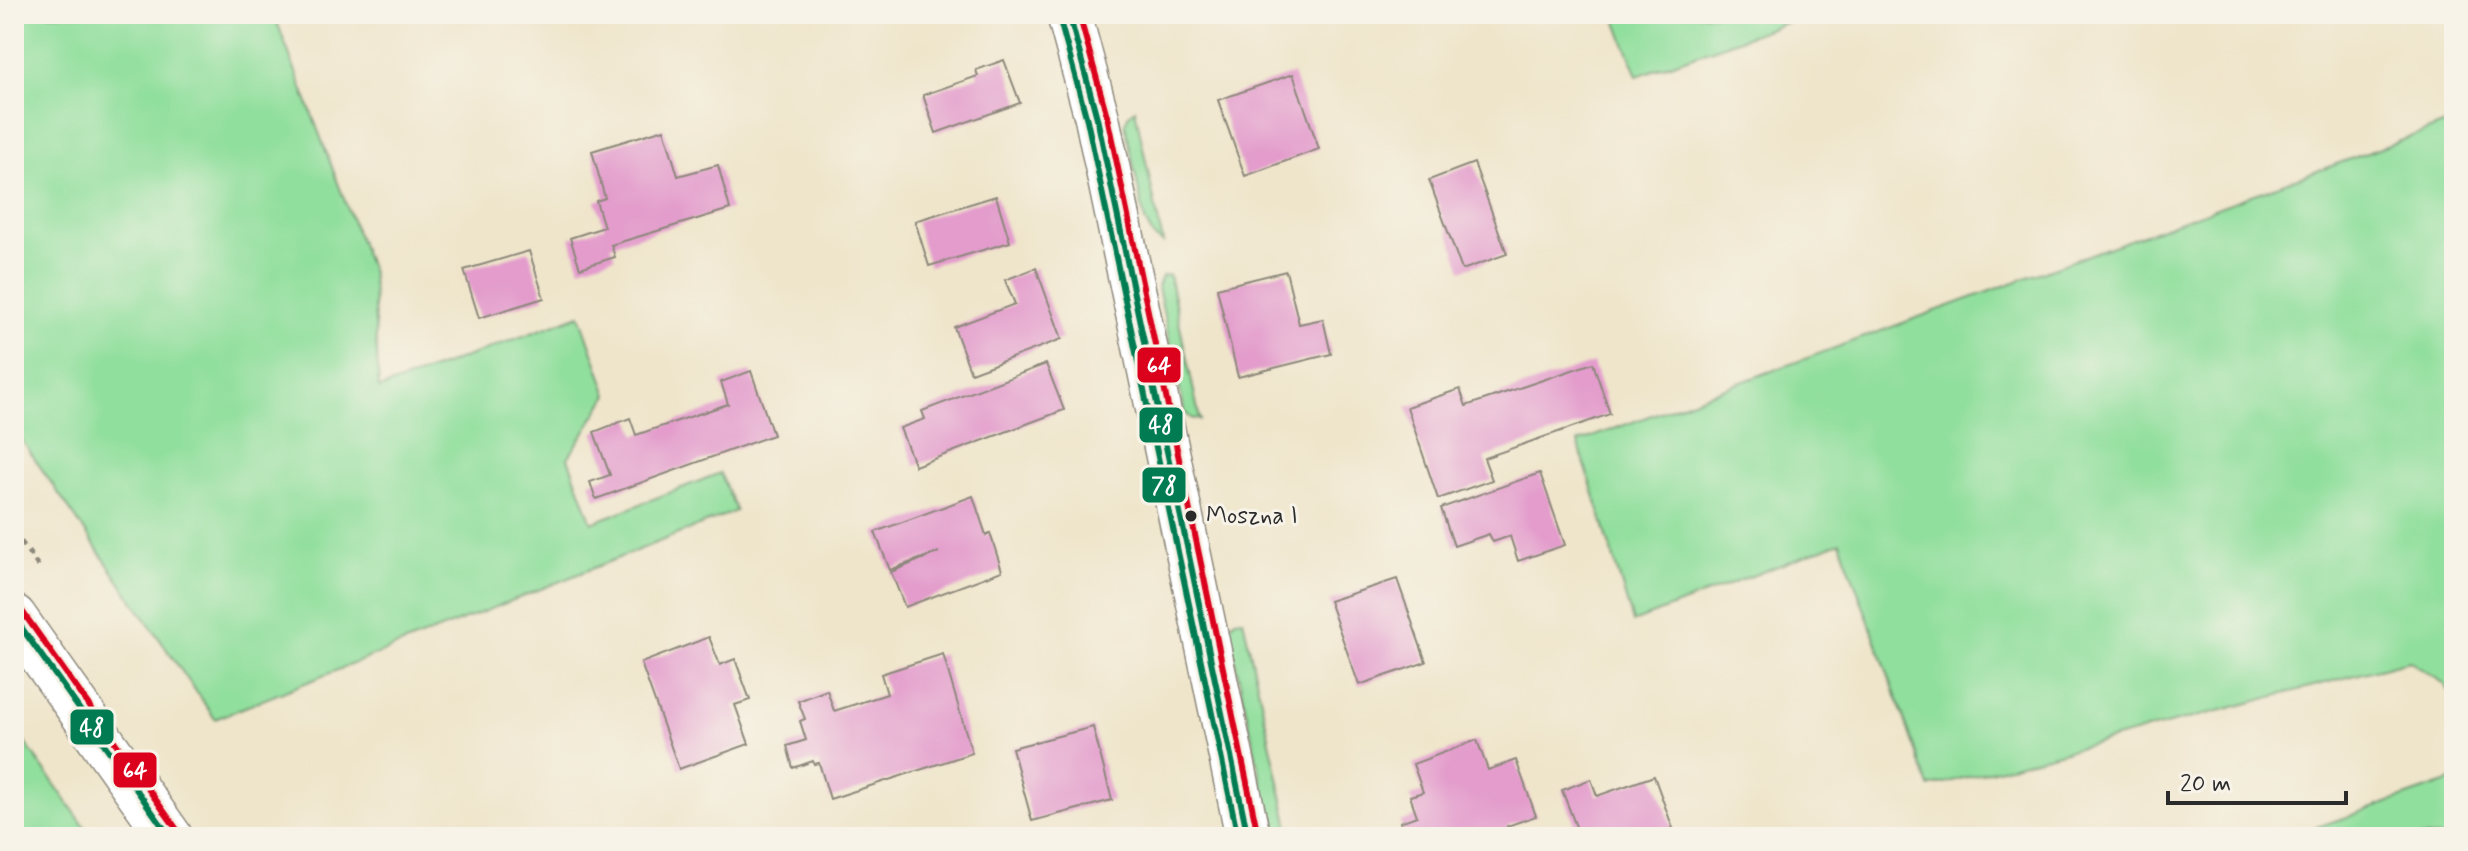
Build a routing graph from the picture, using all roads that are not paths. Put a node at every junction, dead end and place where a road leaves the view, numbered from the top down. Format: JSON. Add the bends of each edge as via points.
{"nodes":[{"id":1,"x":1069,"y":14,"type":"edge"},
{"id":2,"x":14,"y":617,"type":"edge"},
{"id":3,"x":170,"y":837,"type":"edge"},
{"id":4,"x":1248,"y":837,"type":"edge"}],
"edges":[{"from":1,"to":4,"type":"street","via":[[1097,118]]},
{"from":2,"to":3,"type":"street"}]}
